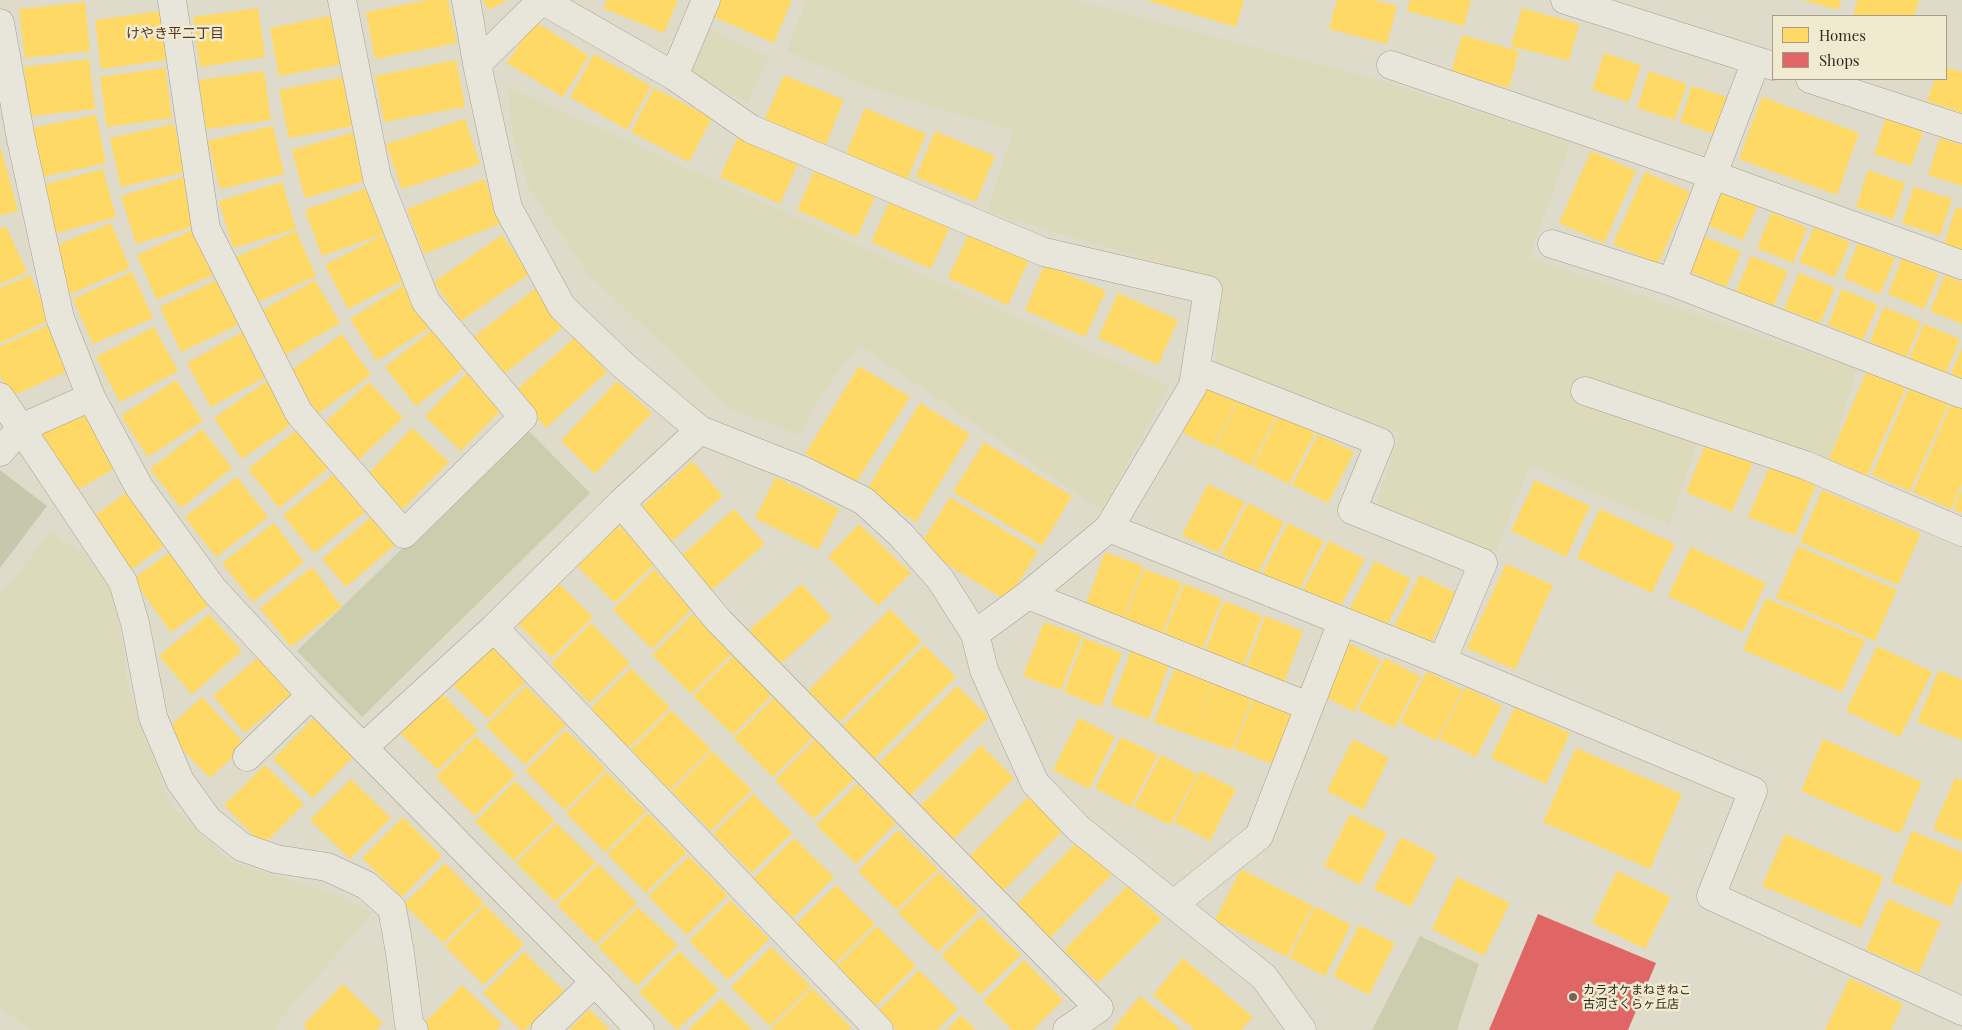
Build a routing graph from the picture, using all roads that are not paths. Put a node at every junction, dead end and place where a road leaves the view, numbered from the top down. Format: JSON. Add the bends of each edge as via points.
{"nodes":[{"id":1,"x":172,"y":0,"type":"edge"},
{"id":2,"x":342,"y":0,"type":"edge"},
{"id":3,"x":466,"y":0,"type":"edge"},
{"id":4,"x":542,"y":0,"type":"edge"},
{"id":5,"x":706,"y":0,"type":"edge"},
{"id":6,"x":1565,"y":0,"type":"edge"},
{"id":7,"x":0,"y":23,"type":"edge"},
{"id":8,"x":477,"y":64,"type":"junction"},
{"id":9,"x":1391,"y":64,"type":"dead end"},
{"id":10,"x":1764,"y":64,"type":"edge"},
{"id":11,"x":674,"y":76,"type":"junction"},
{"id":12,"x":1813,"y":80,"type":"edge"},
{"id":13,"x":1962,"y":130,"type":"edge"},
{"id":14,"x":1713,"y":175,"type":"junction"},
{"id":15,"x":1552,"y":244,"type":"dead end"},
{"id":16,"x":1962,"y":265,"type":"edge"},
{"id":17,"x":1672,"y":282,"type":"junction"},
{"id":18,"x":1196,"y":370,"type":"junction"},
{"id":19,"x":1585,"y":391,"type":"dead end"},
{"id":20,"x":1962,"y":394,"type":"edge"},
{"id":21,"x":0,"y":397,"type":"edge"},
{"id":22,"x":91,"y":397,"type":"junction"},
{"id":23,"x":21,"y":428,"type":"junction"},
{"id":24,"x":700,"y":430,"type":"junction"},
{"id":25,"x":0,"y":452,"type":"edge"},
{"id":26,"x":621,"y":503,"type":"junction"},
{"id":27,"x":1109,"y":528,"type":"junction"},
{"id":28,"x":1962,"y":532,"type":"edge"},
{"id":29,"x":1028,"y":595,"type":"junction"},
{"id":30,"x":1342,"y":622,"type":"junction"},
{"id":31,"x":494,"y":628,"type":"junction"},
{"id":32,"x":975,"y":634,"type":"junction"},
{"id":33,"x":1442,"y":662,"type":"junction"},
{"id":34,"x":311,"y":695,"type":"junction"},
{"id":35,"x":1308,"y":706,"type":"junction"},
{"id":36,"x":364,"y":747,"type":"junction"},
{"id":37,"x":247,"y":757,"type":"dead end"},
{"id":38,"x":1174,"y":904,"type":"junction"},
{"id":39,"x":595,"y":982,"type":"junction"},
{"id":40,"x":1962,"y":1011,"type":"edge"},
{"id":41,"x":1297,"y":1029,"type":"edge"},
{"id":42,"x":414,"y":1030,"type":"edge"},
{"id":43,"x":544,"y":1030,"type":"edge"},
{"id":44,"x":640,"y":1030,"type":"edge"},
{"id":45,"x":879,"y":1030,"type":"edge"},
{"id":46,"x":1067,"y":1030,"type":"edge"}],
"edges":[{"from":1,"to":2,"type":"street","via":[[206,230],[299,413],[404,534],[523,416],[426,302],[377,178]]},
{"from":3,"to":8,"type":"street"},
{"from":4,"to":8,"type":"street"},
{"from":4,"to":11,"type":"street"},
{"from":5,"to":11,"type":"street"},
{"from":6,"to":10,"type":"street"},
{"from":7,"to":22,"type":"street","via":[[21,139],[60,318]]},
{"from":8,"to":24,"type":"street","via":[[508,208],[562,307],[623,365]]},
{"from":9,"to":14,"type":"street"},
{"from":10,"to":14,"type":"street"},
{"from":11,"to":18,"type":"street","via":[[751,129],[1044,252],[1208,290]]},
{"from":12,"to":13,"type":"street"},
{"from":14,"to":16,"type":"street"},
{"from":14,"to":17,"type":"street"},
{"from":15,"to":17,"type":"street"},
{"from":17,"to":20,"type":"street"},
{"from":18,"to":27,"type":"street","via":[[1193,386]]},
{"from":18,"to":33,"type":"street","via":[[1380,442],[1352,510],[1483,563]]},
{"from":19,"to":28,"type":"street","via":[[1805,465]]},
{"from":21,"to":23,"type":"street"},
{"from":22,"to":23,"type":"street"},
{"from":22,"to":34,"type":"street","via":[[139,487],[213,589]]},
{"from":23,"to":25,"type":"street"},
{"from":23,"to":42,"type":"street","via":[[123,582],[135,622],[153,717],[180,781],[208,820],[242,847],[276,859],[327,867],[366,885],[392,908],[409,1024]]},
{"from":24,"to":26,"type":"street"},
{"from":24,"to":32,"type":"street","via":[[804,472],[864,501],[901,535],[940,579]]},
{"from":26,"to":31,"type":"street"},
{"from":26,"to":46,"type":"street","via":[[719,621],[1099,1008]]},
{"from":27,"to":29,"type":"street"},
{"from":27,"to":30,"type":"street"},
{"from":29,"to":32,"type":"street"},
{"from":29,"to":35,"type":"street"},
{"from":30,"to":33,"type":"street"},
{"from":30,"to":35,"type":"street"},
{"from":31,"to":36,"type":"street"},
{"from":31,"to":45,"type":"street"},
{"from":32,"to":38,"type":"street","via":[[984,670],[1035,783],[1080,829]]},
{"from":33,"to":40,"type":"street","via":[[1753,791],[1711,896]]},
{"from":34,"to":36,"type":"street"},
{"from":34,"to":37,"type":"street"},
{"from":35,"to":38,"type":"street","via":[[1259,836]]},
{"from":36,"to":39,"type":"street"},
{"from":38,"to":41,"type":"street","via":[[1264,977]]},
{"from":39,"to":43,"type":"street"},
{"from":39,"to":44,"type":"street"}]}
